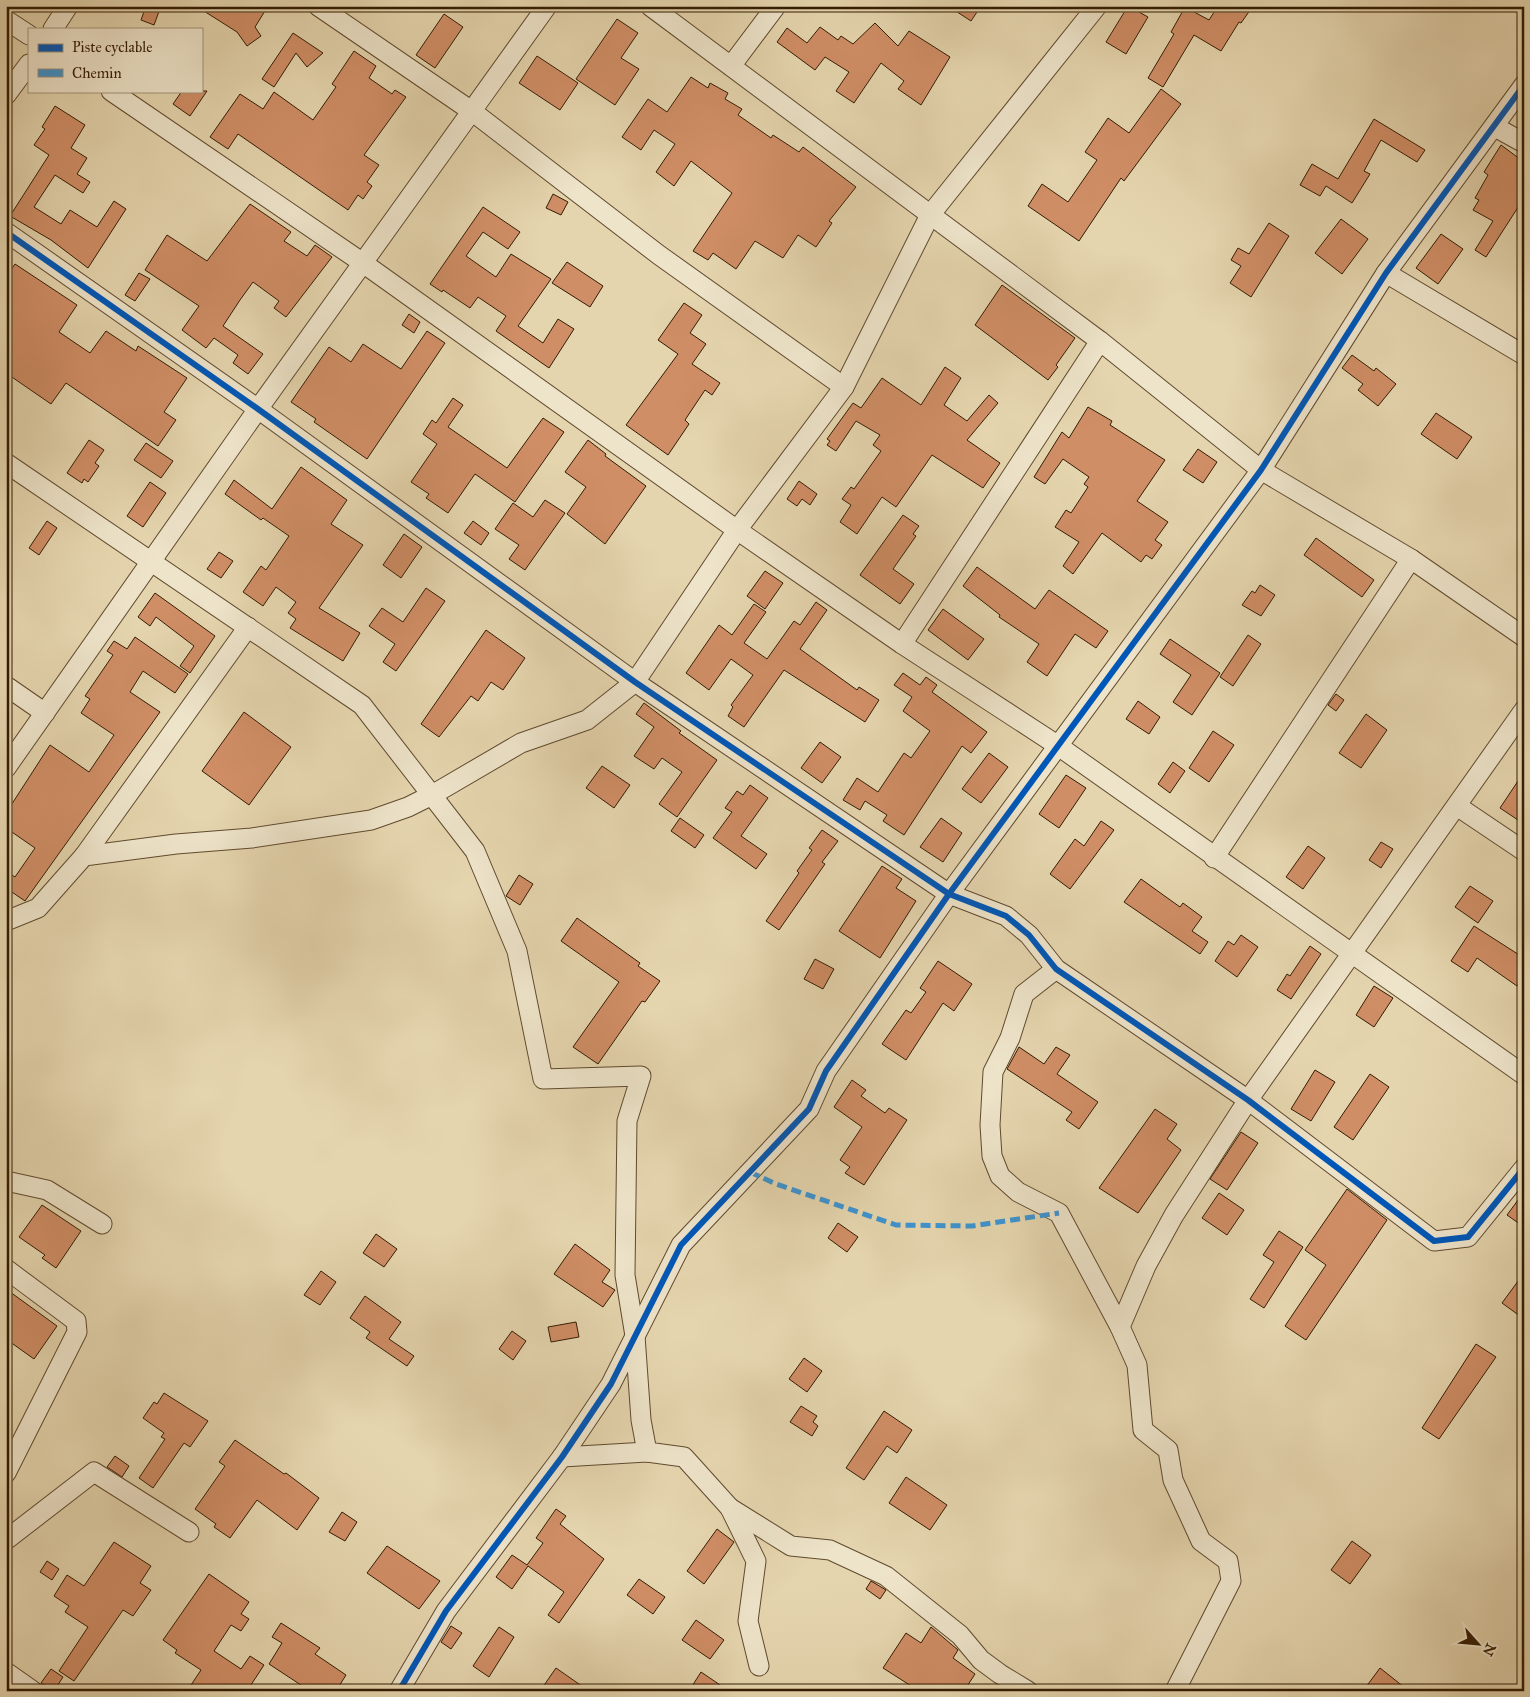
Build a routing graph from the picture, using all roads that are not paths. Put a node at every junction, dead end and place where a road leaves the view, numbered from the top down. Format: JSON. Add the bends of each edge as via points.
{"nodes":[{"id":1,"x":68,"y":6,"type":"edge"},
{"id":2,"x":318,"y":6,"type":"edge"},
{"id":3,"x":547,"y":6,"type":"edge"},
{"id":4,"x":650,"y":6,"type":"edge"},
{"id":5,"x":776,"y":6,"type":"edge"},
{"id":6,"x":1097,"y":6,"type":"edge"},
{"id":7,"x":6,"y":20,"type":"edge"},
{"id":8,"x":54,"y":28,"type":"edge"},
{"id":9,"x":28,"y":34,"type":"edge"},
{"id":10,"x":28,"y":65,"type":"edge"},
{"id":11,"x":731,"y":66,"type":"junction"},
{"id":12,"x":1524,"y":85,"type":"edge"},
{"id":13,"x":112,"y":92,"type":"edge"},
{"id":14,"x":6,"y":95,"type":"edge"},
{"id":15,"x":473,"y":112,"type":"junction"},
{"id":16,"x":1494,"y":127,"type":"junction"},
{"id":17,"x":1524,"y":143,"type":"edge"},
{"id":18,"x":930,"y":215,"type":"junction"},
{"id":19,"x":6,"y":232,"type":"edge"},
{"id":20,"x":363,"y":263,"type":"junction"},
{"id":21,"x":1386,"y":273,"type":"junction"},
{"id":22,"x":1100,"y":341,"type":"junction"},
{"id":23,"x":1524,"y":355,"type":"edge"},
{"id":24,"x":844,"y":387,"type":"junction"},
{"id":25,"x":258,"y":409,"type":"junction"},
{"id":26,"x":6,"y":463,"type":"edge"},
{"id":27,"x":1261,"y":470,"type":"junction"},
{"id":28,"x":737,"y":530,"type":"junction"},
{"id":29,"x":1411,"y":559,"type":"junction"},
{"id":30,"x":150,"y":561,"type":"junction"},
{"id":31,"x":248,"y":627,"type":"junction"},
{"id":32,"x":1524,"y":637,"type":"edge"},
{"id":33,"x":902,"y":644,"type":"junction"},
{"id":34,"x":635,"y":682,"type":"junction"},
{"id":35,"x":6,"y":686,"type":"edge"},
{"id":36,"x":1524,"y":710,"type":"edge"},
{"id":37,"x":45,"y":713,"type":"junction"},
{"id":38,"x":1057,"y":745,"type":"junction"},
{"id":39,"x":6,"y":768,"type":"edge"},
{"id":40,"x":432,"y":795,"type":"junction"},
{"id":41,"x":1456,"y":806,"type":"junction"},
{"id":42,"x":1524,"y":851,"type":"edge"},
{"id":43,"x":84,"y":856,"type":"junction"},
{"id":44,"x":1214,"y":858,"type":"junction"},
{"id":45,"x":949,"y":894,"type":"junction"},
{"id":46,"x":6,"y":921,"type":"edge"},
{"id":47,"x":1354,"y":953,"type":"junction"},
{"id":48,"x":1056,"y":969,"type":"junction"},
{"id":49,"x":1524,"y":1075,"type":"edge"},
{"id":50,"x":1248,"y":1100,"type":"junction"},
{"id":51,"x":1524,"y":1168,"type":"edge"},
{"id":52,"x":6,"y":1181,"type":"edge"},
{"id":53,"x":102,"y":1224,"type":"dead end"},
{"id":54,"x":6,"y":1269,"type":"edge"},
{"id":55,"x":1120,"y":1327,"type":"junction"},
{"id":56,"x":635,"y":1336,"type":"junction"},
{"id":57,"x":647,"y":1452,"type":"junction"},
{"id":58,"x":562,"y":1456,"type":"junction"},
{"id":59,"x":6,"y":1473,"type":"edge"},
{"id":60,"x":730,"y":1508,"type":"junction"},
{"id":61,"x":189,"y":1532,"type":"dead end"},
{"id":62,"x":6,"y":1540,"type":"edge"},
{"id":63,"x":758,"y":1666,"type":"dead end"},
{"id":64,"x":6,"y":1672,"type":"edge"},
{"id":65,"x":33,"y":1691,"type":"edge"},
{"id":66,"x":399,"y":1691,"type":"edge"},
{"id":67,"x":1028,"y":1691,"type":"edge"},
{"id":68,"x":1175,"y":1691,"type":"edge"}],
"edges":[{"from":1,"to":8,"type":"street"},
{"from":2,"to":15,"type":"street"},
{"from":3,"to":15,"type":"street"},
{"from":4,"to":11,"type":"street"},
{"from":5,"to":11,"type":"street"},
{"from":6,"to":18,"type":"street"},
{"from":7,"to":9,"type":"street"},
{"from":10,"to":14,"type":"street"},
{"from":11,"to":18,"type":"street"},
{"from":12,"to":16,"type":"street"},
{"from":13,"to":20,"type":"street"},
{"from":15,"to":20,"type":"street"},
{"from":15,"to":24,"type":"street","via":[[659,255]]},
{"from":16,"to":17,"type":"street"},
{"from":16,"to":21,"type":"street"},
{"from":18,"to":22,"type":"street"},
{"from":18,"to":24,"type":"street"},
{"from":19,"to":25,"type":"street"},
{"from":20,"to":25,"type":"street"},
{"from":20,"to":28,"type":"street"},
{"from":21,"to":23,"type":"street"},
{"from":21,"to":27,"type":"street"},
{"from":22,"to":27,"type":"street"},
{"from":22,"to":33,"type":"street"},
{"from":24,"to":28,"type":"street"},
{"from":25,"to":30,"type":"street"},
{"from":25,"to":34,"type":"street"},
{"from":26,"to":30,"type":"street"},
{"from":27,"to":29,"type":"street"},
{"from":27,"to":38,"type":"street"},
{"from":28,"to":33,"type":"street"},
{"from":28,"to":34,"type":"street"},
{"from":29,"to":32,"type":"street"},
{"from":29,"to":44,"type":"street"},
{"from":30,"to":31,"type":"street"},
{"from":30,"to":37,"type":"street"},
{"from":31,"to":40,"type":"street","via":[[362,705]]},
{"from":31,"to":43,"type":"street"},
{"from":33,"to":38,"type":"street"},
{"from":34,"to":40,"type":"street","via":[[588,720],[521,743]]},
{"from":34,"to":45,"type":"street"},
{"from":35,"to":37,"type":"street"},
{"from":36,"to":41,"type":"street"},
{"from":37,"to":39,"type":"street"},
{"from":38,"to":44,"type":"street"},
{"from":38,"to":45,"type":"street"},
{"from":40,"to":43,"type":"street","via":[[371,820],[252,838]]},
{"from":40,"to":56,"type":"street","via":[[475,851],[517,951],[543,1079],[641,1076],[627,1121],[626,1160],[625,1275]]},
{"from":41,"to":42,"type":"street"},
{"from":41,"to":47,"type":"street"},
{"from":43,"to":46,"type":"street","via":[[38,908]]},
{"from":44,"to":47,"type":"street"},
{"from":45,"to":48,"type":"street","via":[[1006,916],[1029,935]]},
{"from":45,"to":56,"type":"street","via":[[826,1071],[809,1109],[681,1245]]},
{"from":47,"to":49,"type":"street"},
{"from":47,"to":50,"type":"street"},
{"from":48,"to":50,"type":"street"},
{"from":48,"to":55,"type":"street","via":[[1024,994],[1010,1038],[993,1072],[992,1156],[1000,1176],[1018,1192],[1059,1213]]},
{"from":50,"to":51,"type":"street","via":[[1434,1241],[1468,1237]]},
{"from":50,"to":55,"type":"street","via":[[1174,1215],[1146,1266]]},
{"from":52,"to":53,"type":"street","via":[[48,1190]]},
{"from":54,"to":59,"type":"street","via":[[76,1321],[77,1332]]},
{"from":55,"to":68,"type":"street","via":[[1137,1365],[1143,1430],[1168,1450],[1172,1480],[1201,1541],[1228,1561],[1231,1581]]},
{"from":56,"to":57,"type":"street","via":[[641,1420]]},
{"from":56,"to":58,"type":"street","via":[[611,1384]]},
{"from":57,"to":58,"type":"street"},
{"from":57,"to":60,"type":"street","via":[[684,1457]]},
{"from":58,"to":66,"type":"street","via":[[446,1611]]},
{"from":60,"to":63,"type":"street","via":[[756,1561],[748,1621]]},
{"from":60,"to":67,"type":"street","via":[[792,1546],[830,1550],[886,1576],[960,1635],[981,1660]]},
{"from":61,"to":62,"type":"street","via":[[94,1472]]},
{"from":64,"to":65,"type":"street"}]}
